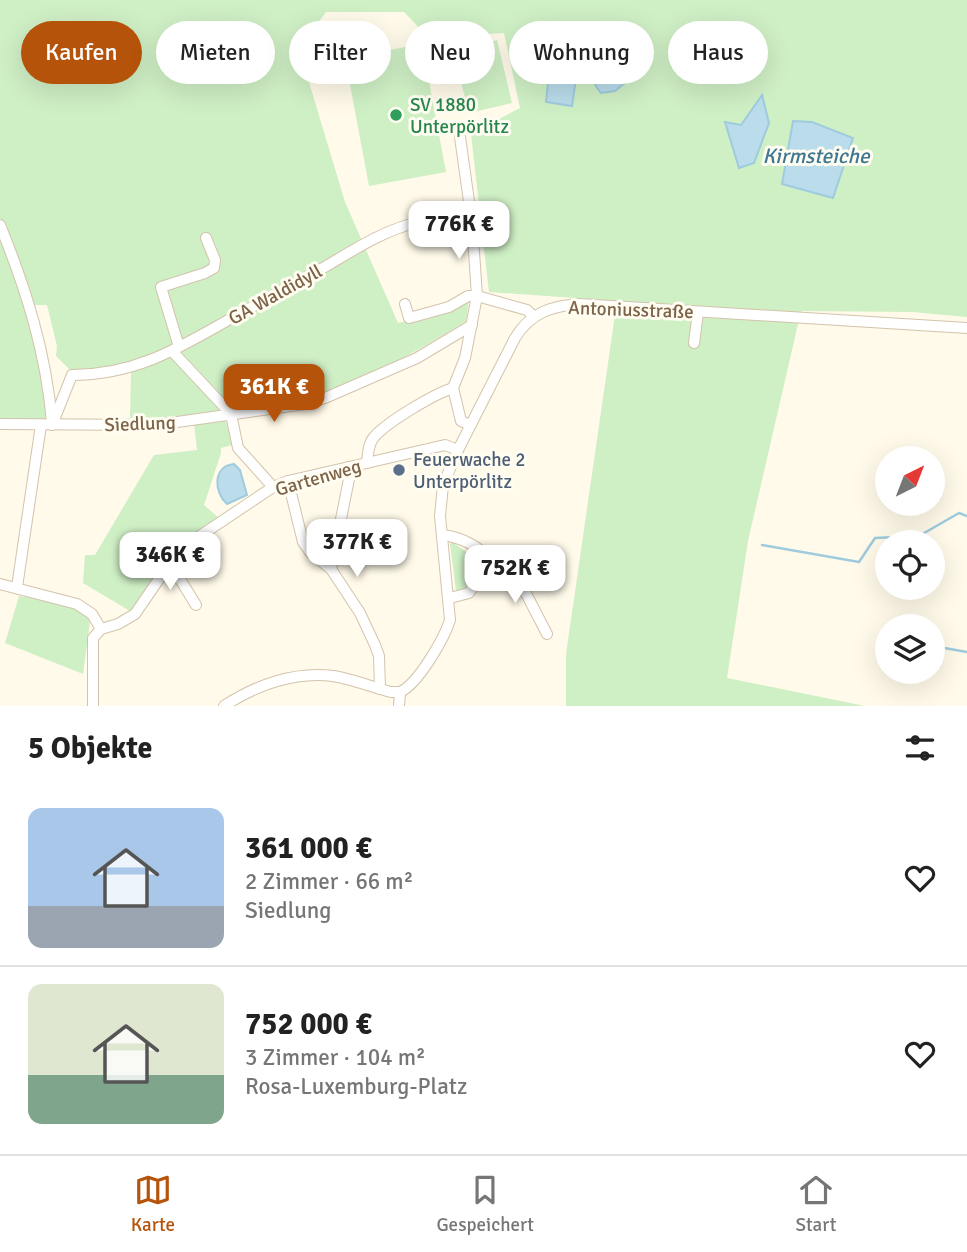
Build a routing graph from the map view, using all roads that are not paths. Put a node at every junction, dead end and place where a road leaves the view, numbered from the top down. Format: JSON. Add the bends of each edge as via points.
{"nodes":[{"id":1,"x":460,"y":137,"type":"dead end"},
{"id":2,"x":472,"y":223,"type":"junction"},
{"id":3,"x":0,"y":225,"type":"edge"},
{"id":4,"x":206,"y":238,"type":"dead end"},
{"id":5,"x":477,"y":296,"type":"junction"},
{"id":6,"x":405,"y":304,"type":"dead end"},
{"id":7,"x":698,"y":312,"type":"junction"},
{"id":8,"x":533,"y":316,"type":"junction"},
{"id":9,"x":472,"y":325,"type":"junction"},
{"id":10,"x":967,"y":328,"type":"edge"},
{"id":11,"x":694,"y":343,"type":"dead end"},
{"id":12,"x":176,"y":349,"type":"junction"},
{"id":13,"x":453,"y":388,"type":"junction"},
{"id":14,"x":231,"y":414,"type":"junction"},
{"id":15,"x":0,"y":424,"type":"edge"},
{"id":16,"x":47,"y":425,"type":"junction"},
{"id":17,"x":470,"y":425,"type":"junction"},
{"id":18,"x":458,"y":450,"type":"junction"},
{"id":19,"x":367,"y":463,"type":"junction"},
{"id":20,"x":348,"y":467,"type":"junction"},
{"id":21,"x":288,"y":481,"type":"junction"},
{"id":22,"x":273,"y":487,"type":"junction"},
{"id":23,"x":443,"y":539,"type":"junction"},
{"id":24,"x":490,"y":561,"type":"junction"},
{"id":25,"x":170,"y":562,"type":"junction"},
{"id":26,"x":331,"y":569,"type":"junction"},
{"id":27,"x":0,"y":584,"type":"edge"},
{"id":28,"x":17,"y":587,"type":"junction"},
{"id":29,"x":450,"y":598,"type":"junction"},
{"id":30,"x":196,"y":605,"type":"dead end"},
{"id":31,"x":101,"y":629,"type":"junction"},
{"id":32,"x":547,"y":634,"type":"dead end"},
{"id":33,"x":380,"y":689,"type":"junction"},
{"id":34,"x":400,"y":692,"type":"junction"},
{"id":35,"x":93,"y":706,"type":"edge"},
{"id":36,"x":224,"y":706,"type":"edge"},
{"id":37,"x":399,"y":706,"type":"edge"}],
"edges":[{"from":1,"to":2,"type":"street"},
{"from":2,"to":5,"type":"street"},
{"from":2,"to":12,"type":"street","name":"GA Waldidyll","via":[[418,222],[369,240]]},
{"from":3,"to":16,"type":"street","via":[[31,310],[47,372]]},
{"from":4,"to":12,"type":"street","via":[[214,268],[161,287]]},
{"from":5,"to":6,"type":"street","via":[[409,317]]},
{"from":5,"to":8,"type":"street","via":[[519,307]]},
{"from":5,"to":9,"type":"street"},
{"from":7,"to":8,"type":"street","name":"Antoniusstraße","via":[[579,304]]},
{"from":7,"to":10,"type":"street","name":"Antoniusstraße"},
{"from":7,"to":11,"type":"street"},
{"from":8,"to":17,"type":"street","via":[[522,328]]},
{"from":9,"to":13,"type":"street"},
{"from":9,"to":14,"type":"street","name":"Siedlung","via":[[417,358],[325,398]]},
{"from":12,"to":14,"type":"street"},
{"from":12,"to":16,"type":"street","name":"GA Waldidyll","via":[[136,367],[72,375]]},
{"from":13,"to":17,"type":"street","via":[[461,421]]},
{"from":13,"to":19,"type":"street","via":[[436,393],[374,436]]},
{"from":14,"to":16,"type":"street","name":"Siedlung","via":[[156,425]]},
{"from":14,"to":22,"type":"street","via":[[238,448]]},
{"from":15,"to":16,"type":"street","name":"Siedlung"},
{"from":16,"to":28,"type":"street"},
{"from":17,"to":18,"type":"street"},
{"from":18,"to":19,"type":"street","name":"Gartenweg","via":[[445,445]]},
{"from":18,"to":23,"type":"street","via":[[441,495]]},
{"from":19,"to":20,"type":"street","name":"Gartenweg"},
{"from":20,"to":21,"type":"street","name":"Gartenweg"},
{"from":20,"to":26,"type":"street"},
{"from":21,"to":22,"type":"street","name":"Gartenweg"},
{"from":21,"to":26,"type":"street","via":[[303,542]]},
{"from":22,"to":25,"type":"street","name":"Gartenweg","via":[[178,550]]},
{"from":23,"to":24,"type":"street","via":[[458,537]]},
{"from":23,"to":29,"type":"street"},
{"from":24,"to":29,"type":"street","via":[[469,593]]},
{"from":24,"to":32,"type":"street","via":[[503,562],[517,576]]},
{"from":25,"to":30,"type":"street"},
{"from":25,"to":31,"type":"street","name":"Gartenweg","via":[[135,614]]},
{"from":26,"to":33,"type":"street","via":[[375,645]]},
{"from":27,"to":28,"type":"street"},
{"from":28,"to":31,"type":"street","via":[[77,604],[92,614]]},
{"from":29,"to":34,"type":"street","via":[[445,635],[411,684]]},
{"from":31,"to":35,"type":"street","via":[[93,638]]},
{"from":33,"to":34,"type":"street"},
{"from":33,"to":36,"type":"street","via":[[335,676],[287,678],[255,688]]},
{"from":34,"to":37,"type":"street"}]}
